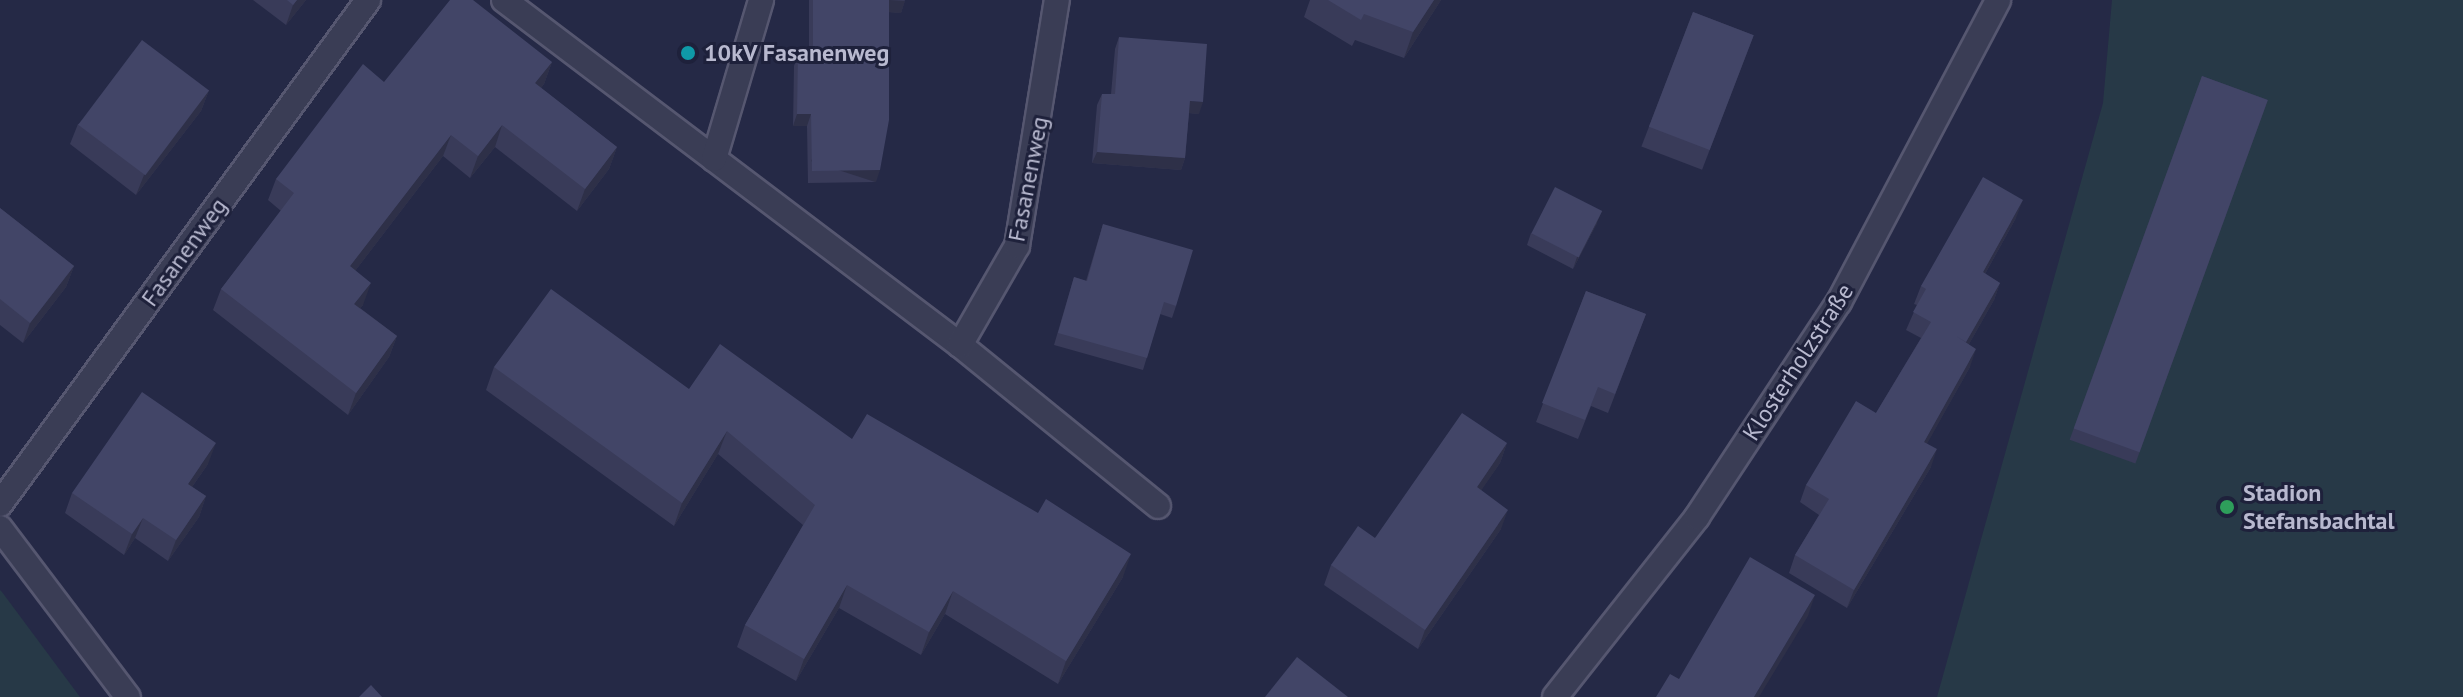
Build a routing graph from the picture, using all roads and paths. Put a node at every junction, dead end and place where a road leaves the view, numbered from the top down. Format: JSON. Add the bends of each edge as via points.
{"nodes":[{"id":1,"x":368,"y":0,"type":"edge"},
{"id":2,"x":504,"y":0,"type":"edge"},
{"id":3,"x":761,"y":0,"type":"edge"},
{"id":4,"x":1057,"y":0,"type":"edge"},
{"id":5,"x":1998,"y":0,"type":"edge"},
{"id":6,"x":714,"y":159,"type":"junction"},
{"id":7,"x":960,"y":345,"type":"junction"},
{"id":8,"x":0,"y":504,"type":"edge"},
{"id":9,"x":1158,"y":506,"type":"dead end"},
{"id":10,"x":0,"y":528,"type":"edge"},
{"id":11,"x":128,"y":697,"type":"edge"},
{"id":12,"x":1555,"y":697,"type":"edge"}],
"edges":[{"from":1,"to":8,"type":"street","name":"Fasanenweg"},
{"from":2,"to":6,"type":"street"},
{"from":3,"to":6,"type":"street"},
{"from":4,"to":7,"type":"street","name":"Fasanenweg","via":[[1017,246]]},
{"from":5,"to":12,"type":"street","name":"Klosterholzstraße","via":[[1839,302],[1697,517]]},
{"from":6,"to":7,"type":"street"},
{"from":7,"to":9,"type":"street"},
{"from":10,"to":11,"type":"street"}]}
